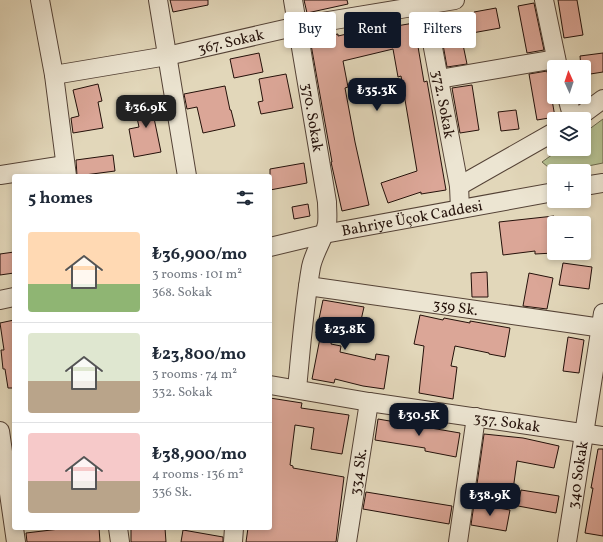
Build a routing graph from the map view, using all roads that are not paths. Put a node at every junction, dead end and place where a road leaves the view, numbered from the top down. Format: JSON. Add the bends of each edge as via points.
{"nodes":[{"id":1,"x":40,"y":0,"type":"edge"},
{"id":2,"x":158,"y":0,"type":"edge"},
{"id":3,"x":293,"y":0,"type":"edge"},
{"id":4,"x":455,"y":0,"type":"edge"},
{"id":5,"x":544,"y":0,"type":"edge"},
{"id":6,"x":424,"y":2,"type":"edge"},
{"id":7,"x":295,"y":12,"type":"edge"},
{"id":8,"x":336,"y":19,"type":"edge"},
{"id":9,"x":284,"y":29,"type":"edge"},
{"id":10,"x":302,"y":48,"type":"edge"},
{"id":11,"x":167,"y":56,"type":"junction"},
{"id":12,"x":556,"y":60,"type":"edge"},
{"id":13,"x":547,"y":64,"type":"edge"},
{"id":14,"x":54,"y":75,"type":"junction"},
{"id":15,"x":439,"y":79,"type":"junction"},
{"id":16,"x":603,"y":99,"type":"edge"},
{"id":17,"x":585,"y":112,"type":"edge"},
{"id":18,"x":547,"y":136,"type":"edge"},
{"id":19,"x":66,"y":170,"type":"edge"},
{"id":20,"x":12,"y":174,"type":"edge"},
{"id":21,"x":13,"y":174,"type":"edge"},
{"id":22,"x":187,"y":174,"type":"edge"},
{"id":23,"x":0,"y":175,"type":"edge"},
{"id":24,"x":603,"y":182,"type":"edge"},
{"id":25,"x":591,"y":185,"type":"edge"},
{"id":26,"x":459,"y":186,"type":"junction"},
{"id":27,"x":547,"y":193,"type":"edge"},
{"id":28,"x":460,"y":209,"type":"junction"},
{"id":29,"x":324,"y":234,"type":"junction"},
{"id":30,"x":272,"y":247,"type":"edge"},
{"id":31,"x":308,"y":286,"type":"junction"},
{"id":32,"x":12,"y":298,"type":"edge"},
{"id":33,"x":0,"y":300,"type":"edge"},
{"id":34,"x":602,"y":323,"type":"edge"},
{"id":35,"x":272,"y":385,"type":"edge"},
{"id":36,"x":297,"y":389,"type":"junction"},
{"id":37,"x":369,"y":402,"type":"junction"},
{"id":38,"x":476,"y":417,"type":"junction"},
{"id":39,"x":0,"y":431,"type":"edge"},
{"id":40,"x":585,"y":433,"type":"junction"},
{"id":41,"x":603,"y":436,"type":"edge"},
{"id":42,"x":7,"y":495,"type":"edge"},
{"id":43,"x":12,"y":521,"type":"edge"},
{"id":44,"x":14,"y":530,"type":"edge"},
{"id":45,"x":118,"y":530,"type":"edge"},
{"id":46,"x":234,"y":530,"type":"edge"},
{"id":47,"x":16,"y":542,"type":"edge"},
{"id":48,"x":120,"y":542,"type":"edge"},
{"id":49,"x":233,"y":542,"type":"edge"},
{"id":50,"x":347,"y":542,"type":"edge"},
{"id":51,"x":458,"y":542,"type":"edge"},
{"id":52,"x":567,"y":542,"type":"edge"}],
"edges":[{"from":1,"to":14,"type":"street"},
{"from":2,"to":11,"type":"street"},
{"from":3,"to":7,"type":"street","name":"370. Sokak"},
{"from":4,"to":6,"type":"street","name":"367. Sokak"},
{"from":5,"to":12,"type":"street"},
{"from":6,"to":8,"type":"street","name":"367. Sokak"},
{"from":6,"to":15,"type":"street","name":"372. Sokak"},
{"from":9,"to":11,"type":"street","name":"367. Sokak"},
{"from":10,"to":29,"type":"street","name":"370. Sokak","via":[[327,202],[327,224]]},
{"from":11,"to":14,"type":"street","name":"367. Sokak"},
{"from":11,"to":22,"type":"street"},
{"from":13,"to":15,"type":"street"},
{"from":14,"to":19,"type":"street"},
{"from":15,"to":26,"type":"street","name":"372. Sokak"},
{"from":16,"to":17,"type":"street"},
{"from":18,"to":26,"type":"street"},
{"from":19,"to":21,"type":"street"},
{"from":20,"to":23,"type":"street"},
{"from":24,"to":25,"type":"street"},
{"from":26,"to":28,"type":"street","name":"372. Sokak"},
{"from":27,"to":28,"type":"street","name":"Bahriye Üçok Caddesi"},
{"from":28,"to":29,"type":"street","name":"Bahriye Üçok Caddesi"},
{"from":29,"to":30,"type":"street","name":"Bahriye Üçok Caddesi"},
{"from":29,"to":31,"type":"street","name":"370. Sokak","via":[[315,253]]},
{"from":31,"to":34,"type":"street","name":"359 Sk."},
{"from":31,"to":36,"type":"street","name":"370. Sokak"},
{"from":32,"to":33,"type":"street"},
{"from":34,"to":40,"type":"street","name":"340 Sokak"},
{"from":35,"to":36,"type":"street","name":"357. Sokak"},
{"from":36,"to":37,"type":"street","name":"357. Sokak"},
{"from":37,"to":38,"type":"street","name":"357. Sokak"},
{"from":37,"to":50,"type":"street","name":"334 Sk."},
{"from":38,"to":40,"type":"street","name":"357. Sokak"},
{"from":38,"to":51,"type":"street"},
{"from":39,"to":42,"type":"street"},
{"from":40,"to":41,"type":"street","name":"357. Sokak"},
{"from":40,"to":52,"type":"street","name":"340 Sokak"},
{"from":42,"to":43,"type":"street"},
{"from":44,"to":47,"type":"street"},
{"from":45,"to":48,"type":"street"},
{"from":46,"to":49,"type":"street"}]}
